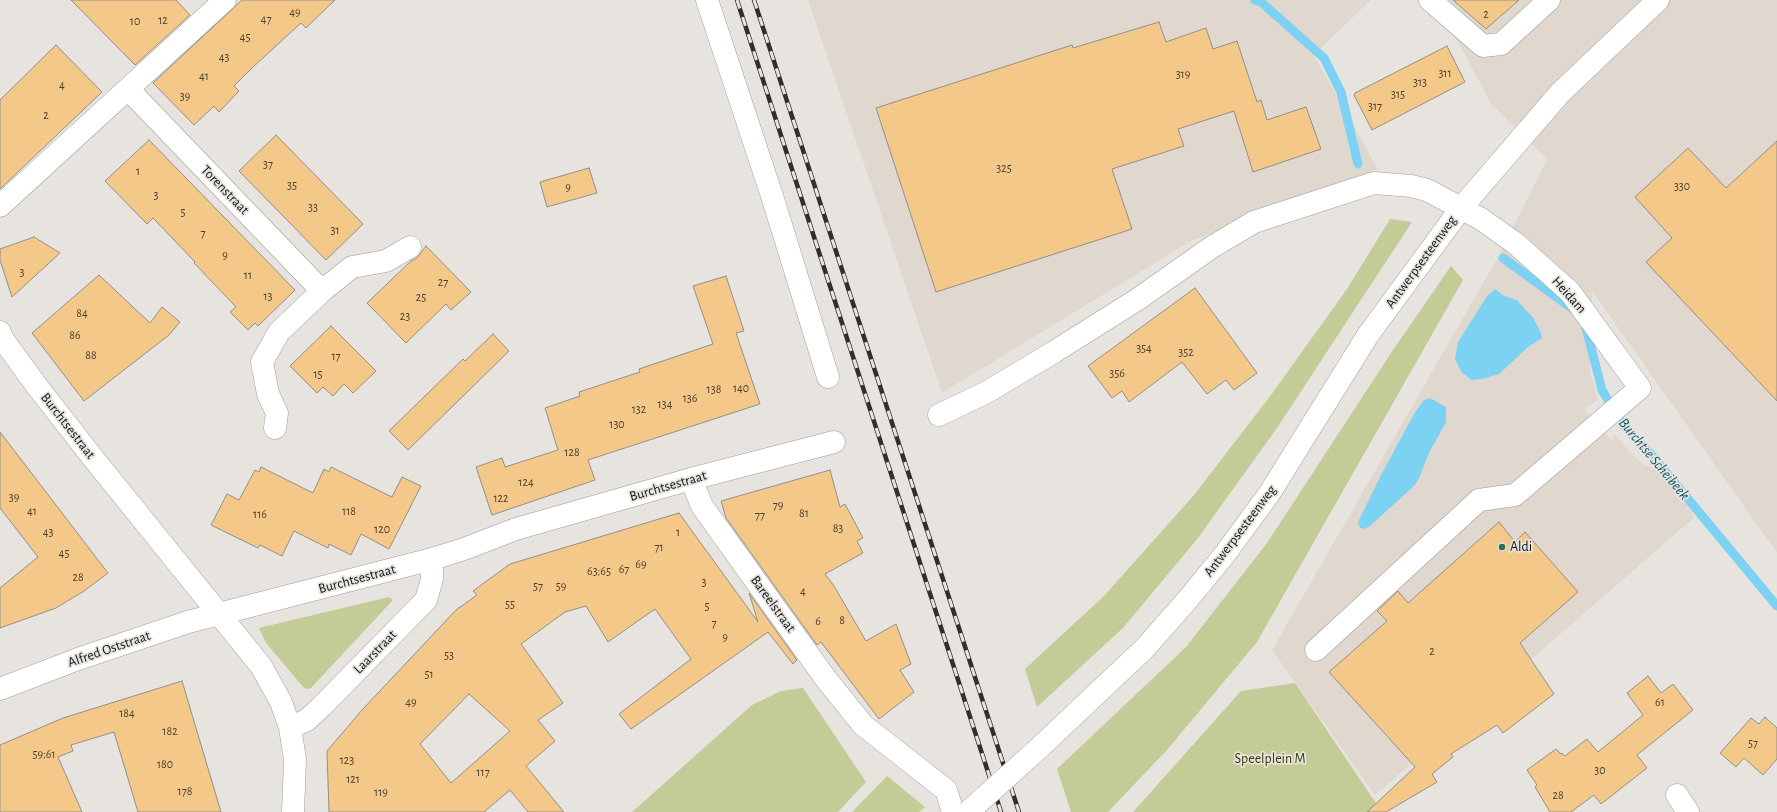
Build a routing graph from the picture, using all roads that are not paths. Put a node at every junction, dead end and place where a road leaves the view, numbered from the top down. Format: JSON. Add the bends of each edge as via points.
{"nodes":[{"id":1,"x":224,"y":0,"type":"edge"},
{"id":2,"x":707,"y":0,"type":"edge"},
{"id":3,"x":1430,"y":0,"type":"edge"},
{"id":4,"x":1549,"y":0,"type":"edge"},
{"id":5,"x":1658,"y":0,"type":"edge"},
{"id":6,"x":128,"y":89,"type":"junction"},
{"id":7,"x":0,"y":206,"type":"edge"},
{"id":8,"x":1462,"y":207,"type":"junction"},
{"id":9,"x":410,"y":247,"type":"dead end"},
{"id":10,"x":322,"y":291,"type":"junction"},
{"id":11,"x":1,"y":336,"type":"edge"},
{"id":12,"x":828,"y":377,"type":"dead end"},
{"id":13,"x":939,"y":415,"type":"dead end"},
{"id":14,"x":275,"y":428,"type":"dead end"},
{"id":15,"x":834,"y":442,"type":"dead end"},
{"id":16,"x":691,"y":479,"type":"junction"},
{"id":17,"x":432,"y":559,"type":"junction"},
{"id":18,"x":220,"y":614,"type":"junction"},
{"id":19,"x":1316,"y":650,"type":"dead end"},
{"id":20,"x":0,"y":689,"type":"edge"},
{"id":21,"x":290,"y":728,"type":"junction"},
{"id":22,"x":293,"y":812,"type":"edge"},
{"id":23,"x":953,"y":812,"type":"edge"},
{"id":24,"x":968,"y":812,"type":"edge"}],
"edges":[{"from":1,"to":6,"type":"street"},
{"from":2,"to":12,"type":"street","via":[[773,199]]},
{"from":3,"to":4,"type":"street","via":[[1483,46],[1501,44]]},
{"from":5,"to":8,"type":"street","name":"Antwerpsesteenweg","via":[[1560,93]]},
{"from":6,"to":7,"type":"street"},
{"from":6,"to":10,"type":"street","name":"Torenstraat"},
{"from":8,"to":13,"type":"street","name":"Antwerpsesteenweg","via":[[1427,190],[1374,183],[1254,222],[1054,352],[986,392]]},
{"from":8,"to":19,"type":"street","name":"Heidam","via":[[1515,242],[1570,292],[1632,395],[1515,495],[1479,500]]},
{"from":8,"to":24,"type":"street","name":"Antwerpsesteenweg","bridge":true,"via":[[1368,334],[1280,477],[1224,554],[1172,618],[1145,648]]},
{"from":9,"to":10,"type":"street","via":[[386,261],[352,267]]},
{"from":10,"to":14,"type":"street","via":[[279,332],[262,362],[268,394],[278,413]]},
{"from":11,"to":18,"type":"street","name":"Burchtsestraat","via":[[88,452]]},
{"from":15,"to":16,"type":"street","name":"Burchtsestraat"},
{"from":16,"to":17,"type":"street","name":"Burchtsestraat","via":[[516,529]]},
{"from":16,"to":23,"type":"street","name":"Bareelstraat","via":[[702,506],[826,679],[863,725],[946,790]]},
{"from":17,"to":18,"type":"street","name":"Burchtsestraat"},
{"from":17,"to":21,"type":"street","name":"Laarstraat","via":[[432,579],[426,600],[317,711],[307,720]]},
{"from":18,"to":20,"type":"street","name":"Alfred Oststraat","via":[[100,651]]},
{"from":18,"to":21,"type":"street","via":[[261,666],[281,702]]},
{"from":21,"to":22,"type":"street","via":[[295,759]]}]}
